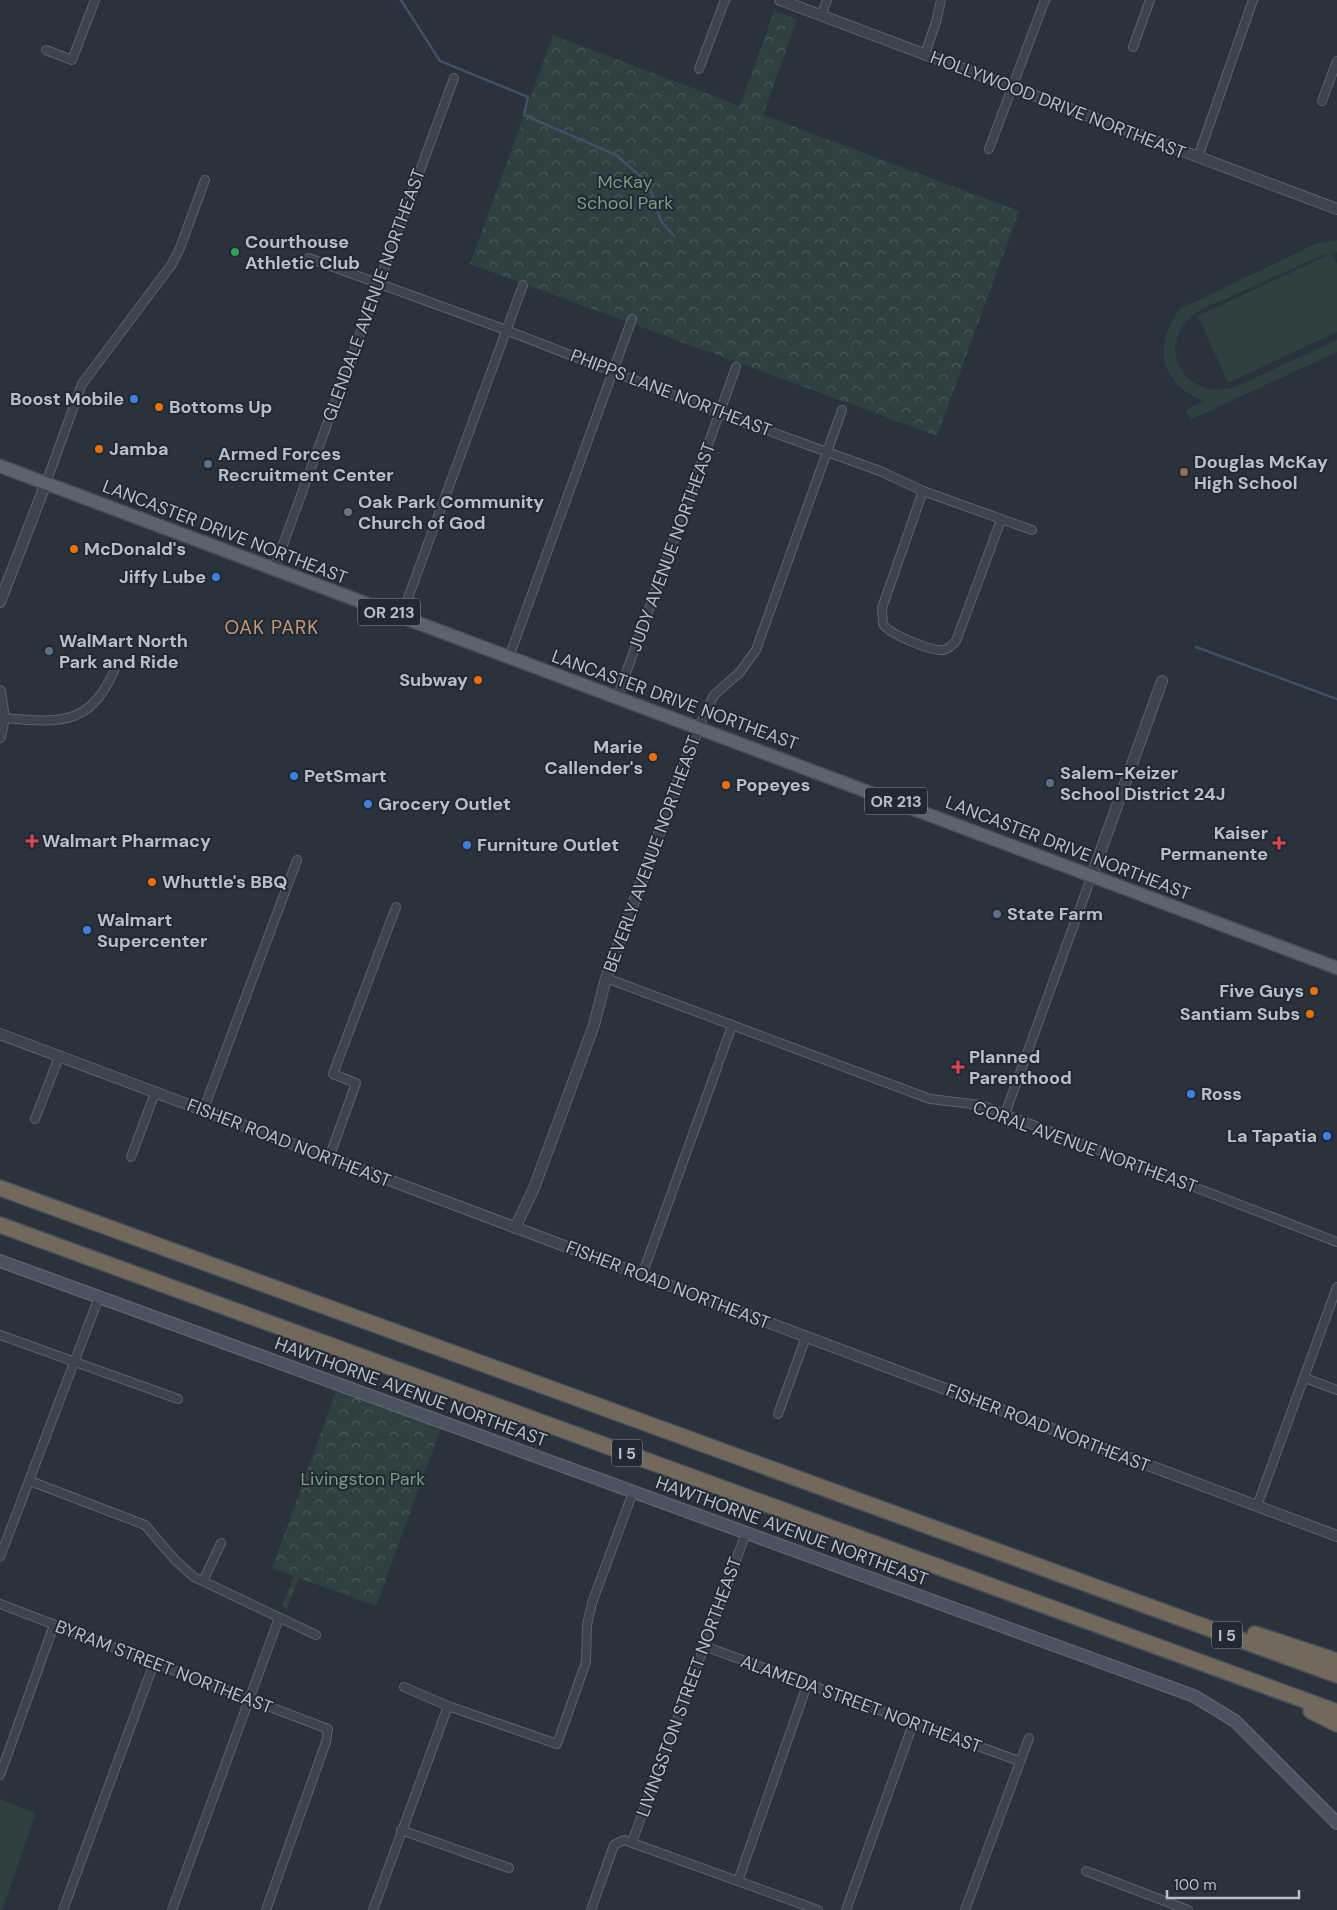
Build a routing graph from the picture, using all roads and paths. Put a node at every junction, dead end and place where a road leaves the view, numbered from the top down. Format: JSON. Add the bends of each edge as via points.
{"nodes":[{"id":1,"x":94,"y":0,"type":"edge"},
{"id":2,"x":725,"y":0,"type":"edge"},
{"id":3,"x":780,"y":0,"type":"edge"},
{"id":4,"x":827,"y":0,"type":"edge"},
{"id":5,"x":941,"y":0,"type":"edge"},
{"id":6,"x":1044,"y":0,"type":"edge"},
{"id":7,"x":1150,"y":0,"type":"edge"},
{"id":8,"x":1253,"y":0,"type":"edge"},
{"id":9,"x":821,"y":16,"type":"junction"},
{"id":10,"x":1133,"y":47,"type":"dead end"},
{"id":11,"x":46,"y":50,"type":"dead end"},
{"id":12,"x":925,"y":54,"type":"junction"},
{"id":13,"x":1337,"y":61,"type":"edge"},
{"id":14,"x":699,"y":69,"type":"dead end"},
{"id":15,"x":454,"y":78,"type":"dead end"},
{"id":16,"x":1013,"y":88,"type":"junction"},
{"id":17,"x":1322,"y":101,"type":"dead end"},
{"id":18,"x":989,"y":149,"type":"dead end"},
{"id":19,"x":1198,"y":157,"type":"junction"},
{"id":20,"x":205,"y":180,"type":"dead end"},
{"id":21,"x":1337,"y":209,"type":"edge"},
{"id":22,"x":309,"y":258,"type":"dead end"},
{"id":23,"x":378,"y":283,"type":"junction"},
{"id":24,"x":523,"y":285,"type":"dead end"},
{"id":25,"x":632,"y":319,"type":"dead end"},
{"id":26,"x":506,"y":330,"type":"junction"},
{"id":27,"x":736,"y":367,"type":"dead end"},
{"id":28,"x":612,"y":371,"type":"junction"},
{"id":29,"x":842,"y":410,"type":"dead end"},
{"id":30,"x":720,"y":413,"type":"junction"},
{"id":31,"x":827,"y":452,"type":"junction"},
{"id":32,"x":0,"y":466,"type":"edge"},
{"id":33,"x":46,"y":483,"type":"junction"},
{"id":34,"x":923,"y":491,"type":"junction"},
{"id":35,"x":1001,"y":520,"type":"junction"},
{"id":36,"x":1032,"y":530,"type":"dead end"},
{"id":37,"x":274,"y":569,"type":"junction"},
{"id":38,"x":0,"y":602,"type":"edge"},
{"id":39,"x":401,"y":617,"type":"junction"},
{"id":40,"x":509,"y":657,"type":"junction"},
{"id":41,"x":118,"y":662,"type":"dead end"},
{"id":42,"x":1162,"y":681,"type":"dead end"},
{"id":43,"x":0,"y":691,"type":"edge"},
{"id":44,"x":617,"y":698,"type":"junction"},
{"id":45,"x":4,"y":718,"type":"junction"},
{"id":46,"x":698,"y":728,"type":"junction"},
{"id":47,"x":0,"y":737,"type":"edge"},
{"id":48,"x":296,"y":860,"type":"dead end"},
{"id":49,"x":1092,"y":875,"type":"junction"},
{"id":50,"x":396,"y":907,"type":"dead end"},
{"id":51,"x":1337,"y":968,"type":"edge"},
{"id":52,"x":606,"y":978,"type":"junction"},
{"id":53,"x":732,"y":1026,"type":"junction"},
{"id":54,"x":0,"y":1034,"type":"edge"},
{"id":55,"x":58,"y":1057,"type":"junction"},
{"id":56,"x":155,"y":1093,"type":"junction"},
{"id":57,"x":204,"y":1111,"type":"junction"},
{"id":58,"x":1005,"y":1114,"type":"junction"},
{"id":59,"x":36,"y":1119,"type":"dead end"},
{"id":60,"x":131,"y":1157,"type":"dead end"},
{"id":61,"x":329,"y":1158,"type":"junction"},
{"id":62,"x":0,"y":1188,"type":"edge"},
{"id":63,"x":0,"y":1225,"type":"edge"},
{"id":64,"x":515,"y":1228,"type":"junction"},
{"id":65,"x":1337,"y":1242,"type":"edge"},
{"id":66,"x":0,"y":1261,"type":"edge"},
{"id":67,"x":642,"y":1275,"type":"junction"},
{"id":68,"x":1337,"y":1287,"type":"edge"},
{"id":69,"x":99,"y":1297,"type":"junction"},
{"id":70,"x":0,"y":1334,"type":"edge"},
{"id":71,"x":806,"y":1337,"type":"junction"},
{"id":72,"x":76,"y":1362,"type":"junction"},
{"id":73,"x":1304,"y":1378,"type":"junction"},
{"id":74,"x":1337,"y":1390,"type":"edge"},
{"id":75,"x":178,"y":1400,"type":"dead end"},
{"id":76,"x":778,"y":1414,"type":"dead end"},
{"id":77,"x":30,"y":1481,"type":"junction"},
{"id":78,"x":633,"y":1492,"type":"junction"},
{"id":79,"x":1256,"y":1506,"type":"junction"},
{"id":80,"x":746,"y":1532,"type":"junction"},
{"id":81,"x":1337,"y":1536,"type":"edge"},
{"id":82,"x":221,"y":1543,"type":"dead end"},
{"id":83,"x":0,"y":1557,"type":"edge"},
{"id":84,"x":202,"y":1580,"type":"junction"},
{"id":85,"x":1117,"y":1594,"type":"junction"},
{"id":86,"x":0,"y":1604,"type":"edge"},
{"id":87,"x":279,"y":1618,"type":"junction"},
{"id":88,"x":54,"y":1625,"type":"junction"},
{"id":89,"x":316,"y":1635,"type":"dead end"},
{"id":90,"x":704,"y":1646,"type":"junction"},
{"id":91,"x":1337,"y":1661,"type":"edge"},
{"id":92,"x":154,"y":1663,"type":"junction"},
{"id":93,"x":1337,"y":1675,"type":"edge"},
{"id":94,"x":1254,"y":1682,"type":"junction"},
{"id":95,"x":807,"y":1685,"type":"junction"},
{"id":96,"x":404,"y":1687,"type":"dead end"},
{"id":97,"x":248,"y":1699,"type":"junction"},
{"id":98,"x":448,"y":1706,"type":"junction"},
{"id":99,"x":1337,"y":1712,"type":"edge"},
{"id":100,"x":913,"y":1724,"type":"junction"},
{"id":101,"x":1337,"y":1724,"type":"edge"},
{"id":102,"x":1029,"y":1738,"type":"dead end"},
{"id":103,"x":0,"y":1748,"type":"edge"},
{"id":104,"x":8,"y":1751,"type":"junction"},
{"id":105,"x":1019,"y":1761,"type":"junction"},
{"id":106,"x":0,"y":1774,"type":"edge"},
{"id":107,"x":1337,"y":1823,"type":"edge"},
{"id":108,"x":401,"y":1830,"type":"junction"},
{"id":109,"x":632,"y":1842,"type":"junction"},
{"id":110,"x":509,"y":1868,"type":"dead end"},
{"id":111,"x":1086,"y":1871,"type":"dead end"},
{"id":112,"x":738,"y":1881,"type":"junction"},
{"id":113,"x":63,"y":1910,"type":"edge"},
{"id":114,"x":172,"y":1910,"type":"edge"},
{"id":115,"x":266,"y":1910,"type":"edge"},
{"id":116,"x":373,"y":1910,"type":"edge"},
{"id":117,"x":591,"y":1910,"type":"edge"},
{"id":118,"x":818,"y":1910,"type":"edge"},
{"id":119,"x":846,"y":1910,"type":"edge"},
{"id":120,"x":965,"y":1910,"type":"edge"},
{"id":121,"x":1188,"y":1910,"type":"edge"}],
"edges":[{"from":1,"to":11,"type":"street","via":[[72,60]]},
{"from":2,"to":14,"type":"street"},
{"from":3,"to":9,"type":"street","name":"HOLLYWOOD DRIVE NORTHEAST"},
{"from":4,"to":9,"type":"street"},
{"from":5,"to":12,"type":"street"},
{"from":6,"to":16,"type":"street"},
{"from":7,"to":10,"type":"street"},
{"from":8,"to":19,"type":"street"},
{"from":9,"to":12,"type":"street","name":"HOLLYWOOD DRIVE NORTHEAST"},
{"from":12,"to":16,"type":"street","name":"HOLLYWOOD DRIVE NORTHEAST"},
{"from":13,"to":17,"type":"street"},
{"from":15,"to":23,"type":"street","name":"GLENDALE AVENUE NORTHEAST"},
{"from":16,"to":18,"type":"street"},
{"from":16,"to":19,"type":"street","name":"HOLLYWOOD DRIVE NORTHEAST"},
{"from":19,"to":21,"type":"street","name":"HOLLYWOOD DRIVE NORTHEAST"},
{"from":20,"to":33,"type":"street","via":[[172,264],[82,384]]},
{"from":22,"to":23,"type":"street","name":"PHIPPS LANE NORTHEAST"},
{"from":23,"to":26,"type":"street","name":"PHIPPS LANE NORTHEAST"},
{"from":23,"to":37,"type":"street","name":"GLENDALE AVENUE NORTHEAST"},
{"from":24,"to":26,"type":"street"},
{"from":25,"to":28,"type":"street"},
{"from":26,"to":28,"type":"street","name":"PHIPPS LANE NORTHEAST"},
{"from":26,"to":39,"type":"street"},
{"from":27,"to":30,"type":"street","name":"JUDY AVENUE NORTHEAST"},
{"from":28,"to":30,"type":"street","name":"PHIPPS LANE NORTHEAST"},
{"from":28,"to":40,"type":"street"},
{"from":29,"to":31,"type":"street","name":"BEVERLY AVENUE NORTHEAST"},
{"from":30,"to":31,"type":"street","name":"PHIPPS LANE NORTHEAST"},
{"from":30,"to":44,"type":"street","name":"JUDY AVENUE NORTHEAST"},
{"from":31,"to":34,"type":"street","name":"PHIPPS LANE NORTHEAST"},
{"from":31,"to":46,"type":"street","name":"BEVERLY AVENUE NORTHEAST","via":[[756,650],[740,672],[714,695]]},
{"from":32,"to":33,"type":"main road","name":"LANCASTER DRIVE NORTHEAST","number":"OR 213"},
{"from":33,"to":37,"type":"main road","name":"LANCASTER DRIVE NORTHEAST","number":"OR 213"},
{"from":33,"to":38,"type":"street"},
{"from":34,"to":35,"type":"street","name":"PHIPPS LANE NORTHEAST"},
{"from":34,"to":35,"type":"street","via":[[882,608],[882,617],[886,629],[928,647],[944,650],[956,641]]},
{"from":35,"to":36,"type":"street","name":"PHIPPS LANE NORTHEAST"},
{"from":37,"to":39,"type":"main road","name":"LANCASTER DRIVE NORTHEAST","number":"OR 213"},
{"from":39,"to":40,"type":"main road","name":"LANCASTER DRIVE NORTHEAST","number":"OR 213"},
{"from":40,"to":44,"type":"main road","name":"LANCASTER DRIVE NORTHEAST","number":"OR 213"},
{"from":41,"to":45,"type":"street","via":[[104,694],[84,712],[58,720]]},
{"from":42,"to":49,"type":"street"},
{"from":43,"to":45,"type":"street"},
{"from":44,"to":46,"type":"main road","name":"LANCASTER DRIVE NORTHEAST","number":"OR 213"},
{"from":45,"to":47,"type":"street"},
{"from":46,"to":49,"type":"main road","name":"LANCASTER DRIVE NORTHEAST","number":"OR 213"},
{"from":46,"to":52,"type":"street","name":"BEVERLY AVENUE NORTHEAST"},
{"from":48,"to":57,"type":"street"},
{"from":49,"to":51,"type":"main road","name":"LANCASTER DRIVE NORTHEAST","number":"OR 213"},
{"from":49,"to":58,"type":"street"},
{"from":50,"to":61,"type":"street","via":[[333,1074],[356,1083]]},
{"from":52,"to":53,"type":"street","name":"CORAL AVENUE NORTHEAST"},
{"from":52,"to":64,"type":"street","name":"BEVERLY AVENUE NORTHEAST","via":[[594,1025],[534,1188]]},
{"from":53,"to":58,"type":"street","name":"CORAL AVENUE NORTHEAST","via":[[930,1099],[976,1104]]},
{"from":53,"to":67,"type":"street"},
{"from":54,"to":55,"type":"street","name":"FISHER ROAD NORTHEAST"},
{"from":55,"to":56,"type":"street","name":"FISHER ROAD NORTHEAST"},
{"from":55,"to":59,"type":"street"},
{"from":56,"to":57,"type":"street","name":"FISHER ROAD NORTHEAST"},
{"from":56,"to":60,"type":"street"},
{"from":57,"to":61,"type":"street","name":"FISHER ROAD NORTHEAST"},
{"from":58,"to":65,"type":"street","name":"CORAL AVENUE NORTHEAST"},
{"from":61,"to":64,"type":"street","name":"FISHER ROAD NORTHEAST"},
{"from":62,"to":85,"type":"highway","number":"I 5"},
{"from":63,"to":94,"type":"highway","number":"I 5"},
{"from":64,"to":67,"type":"street","name":"FISHER ROAD NORTHEAST"},
{"from":66,"to":69,"type":"main road","name":"HAWTHORNE AVENUE NORTHEAST"},
{"from":67,"to":71,"type":"street","name":"FISHER ROAD NORTHEAST"},
{"from":68,"to":73,"type":"street"},
{"from":69,"to":72,"type":"street"},
{"from":69,"to":78,"type":"main road","name":"HAWTHORNE AVENUE NORTHEAST"},
{"from":70,"to":72,"type":"street"},
{"from":71,"to":76,"type":"street"},
{"from":71,"to":79,"type":"street","name":"FISHER ROAD NORTHEAST"},
{"from":72,"to":75,"type":"street"},
{"from":72,"to":77,"type":"street"},
{"from":73,"to":74,"type":"street"},
{"from":73,"to":79,"type":"street"},
{"from":77,"to":83,"type":"street"},
{"from":77,"to":84,"type":"street","via":[[145,1525],[185,1570]]},
{"from":78,"to":80,"type":"main road","name":"HAWTHORNE AVENUE NORTHEAST"},
{"from":78,"to":98,"type":"street","via":[[592,1603],[587,1625],[586,1662],[557,1744]]},
{"from":79,"to":81,"type":"street","name":"FISHER ROAD NORTHEAST"},
{"from":80,"to":90,"type":"street","name":"LIVINGSTON STREET NORTHEAST"},
{"from":80,"to":107,"type":"main road","name":"HAWTHORNE AVENUE NORTHEAST","via":[[1203,1700],[1234,1721]]},
{"from":82,"to":84,"type":"street"},
{"from":84,"to":87,"type":"street"},
{"from":85,"to":91,"type":"highway","number":"I 5","via":[[1196,1613]]},
{"from":85,"to":93,"type":"highway","number":"I 5"},
{"from":86,"to":88,"type":"street","name":"BYRAM STREET NORTHEAST"},
{"from":87,"to":89,"type":"street"},
{"from":87,"to":97,"type":"street"},
{"from":88,"to":92,"type":"street","name":"BYRAM STREET NORTHEAST"},
{"from":88,"to":104,"type":"street"},
{"from":90,"to":95,"type":"street","name":"ALAMEDA STREET NORTHEAST"},
{"from":90,"to":109,"type":"street","name":"LIVINGSTON STREET NORTHEAST"},
{"from":92,"to":97,"type":"street","name":"BYRAM STREET NORTHEAST"},
{"from":92,"to":113,"type":"street"},
{"from":94,"to":99,"type":"highway","number":"I 5"},
{"from":94,"to":101,"type":"highway"},
{"from":95,"to":100,"type":"street","name":"ALAMEDA STREET NORTHEAST"},
{"from":95,"to":112,"type":"street"},
{"from":96,"to":98,"type":"street"},
{"from":97,"to":114,"type":"street"},
{"from":97,"to":115,"type":"street","name":"BYRAM STREET NORTHEAST","via":[[328,1729]]},
{"from":98,"to":108,"type":"street"},
{"from":100,"to":105,"type":"street","name":"ALAMEDA STREET NORTHEAST"},
{"from":100,"to":119,"type":"street"},
{"from":102,"to":105,"type":"street"},
{"from":103,"to":104,"type":"street"},
{"from":104,"to":106,"type":"street"},
{"from":105,"to":120,"type":"street"},
{"from":108,"to":110,"type":"street"},
{"from":108,"to":116,"type":"street"},
{"from":109,"to":112,"type":"street"},
{"from":109,"to":117,"type":"street","via":[[620,1840],[614,1845]]},
{"from":111,"to":121,"type":"street"},
{"from":112,"to":118,"type":"street"}]}
